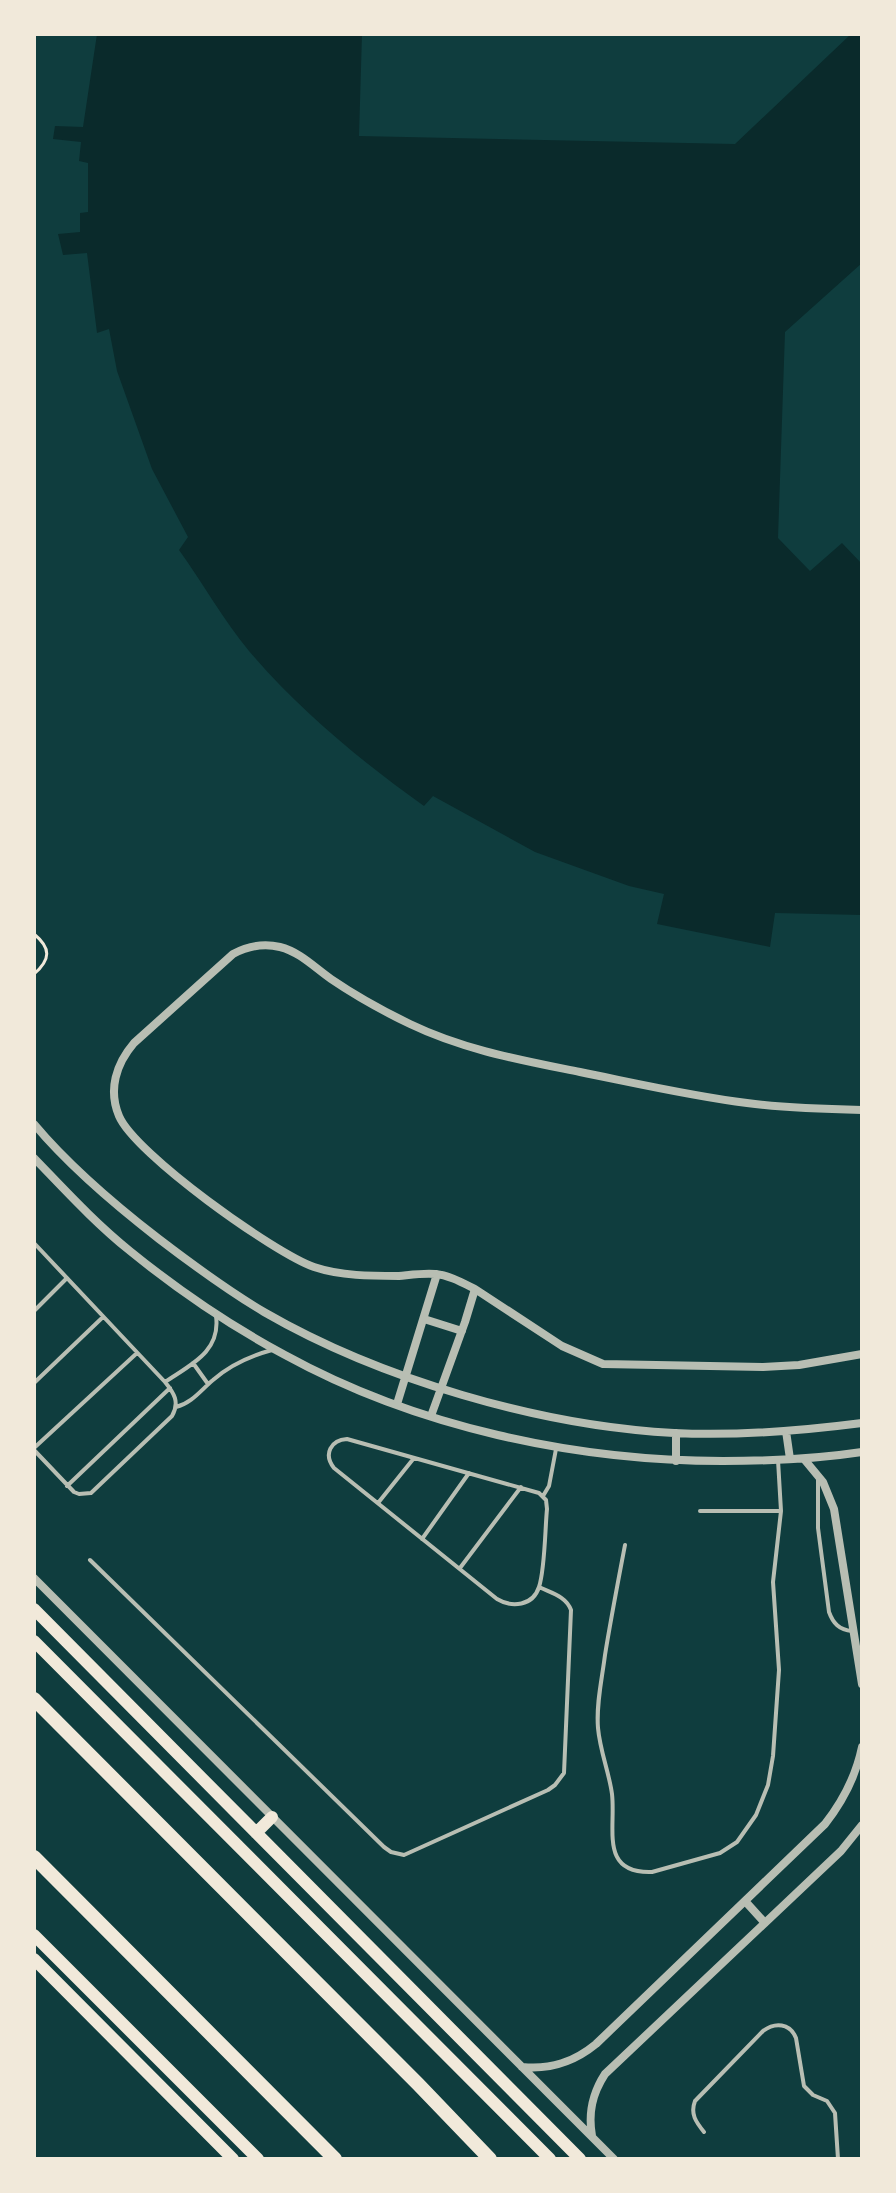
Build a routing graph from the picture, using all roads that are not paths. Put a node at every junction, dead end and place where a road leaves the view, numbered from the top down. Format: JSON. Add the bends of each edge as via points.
{"nodes":[{"id":1,"x":862,"y":1110,"type":"edge"},
{"id":2,"x":34,"y":1124,"type":"edge"},
{"id":3,"x":34,"y":1158,"type":"edge"},
{"id":4,"x":34,"y":1245,"type":"edge"},
{"id":5,"x":437,"y":1274,"type":"junction"},
{"id":6,"x":67,"y":1278,"type":"junction"},
{"id":7,"x":475,"y":1289,"type":"junction"},
{"id":8,"x":34,"y":1311,"type":"edge"},
{"id":9,"x":216,"y":1314,"type":"junction"},
{"id":10,"x":103,"y":1317,"type":"junction"},
{"id":11,"x":424,"y":1319,"type":"junction"},
{"id":12,"x":462,"y":1331,"type":"junction"},
{"id":13,"x":274,"y":1349,"type":"junction"},
{"id":14,"x":137,"y":1353,"type":"junction"},
{"id":15,"x":862,"y":1354,"type":"edge"},
{"id":16,"x":193,"y":1363,"type":"junction"},
{"id":17,"x":407,"y":1376,"type":"junction"},
{"id":18,"x":165,"y":1382,"type":"junction"},
{"id":19,"x":34,"y":1383,"type":"edge"},
{"id":20,"x":209,"y":1384,"type":"junction"},
{"id":21,"x":170,"y":1388,"type":"junction"},
{"id":22,"x":442,"y":1388,"type":"junction"},
{"id":23,"x":397,"y":1404,"type":"junction"},
{"id":24,"x":176,"y":1407,"type":"junction"},
{"id":25,"x":431,"y":1416,"type":"junction"},
{"id":26,"x":862,"y":1423,"type":"edge"},
{"id":27,"x":786,"y":1431,"type":"junction"},
{"id":28,"x":676,"y":1433,"type":"junction"},
{"id":29,"x":557,"y":1447,"type":"junction"},
{"id":30,"x":34,"y":1449,"type":"edge"},
{"id":31,"x":862,"y":1452,"type":"edge"},
{"id":32,"x":414,"y":1458,"type":"junction"},
{"id":33,"x":790,"y":1459,"type":"junction"},
{"id":34,"x":804,"y":1459,"type":"junction"},
{"id":35,"x":778,"y":1460,"type":"junction"},
{"id":36,"x":676,"y":1461,"type":"junction"},
{"id":37,"x":469,"y":1473,"type":"junction"},
{"id":38,"x":818,"y":1476,"type":"junction"},
{"id":39,"x":67,"y":1486,"type":"junction"},
{"id":40,"x":521,"y":1487,"type":"junction"},
{"id":41,"x":543,"y":1496,"type":"junction"},
{"id":42,"x":378,"y":1503,"type":"junction"},
{"id":43,"x":700,"y":1511,"type":"dead end"},
{"id":44,"x":781,"y":1511,"type":"junction"},
{"id":45,"x":422,"y":1539,"type":"junction"},
{"id":46,"x":625,"y":1545,"type":"dead end"},
{"id":47,"x":90,"y":1560,"type":"dead end"},
{"id":48,"x":460,"y":1569,"type":"junction"},
{"id":49,"x":34,"y":1578,"type":"edge"},
{"id":50,"x":539,"y":1587,"type":"junction"},
{"id":51,"x":34,"y":1609,"type":"edge"},
{"id":52,"x":858,"y":1631,"type":"edge"},
{"id":53,"x":34,"y":1641,"type":"edge"},
{"id":54,"x":862,"y":1684,"type":"edge"},
{"id":55,"x":34,"y":1699,"type":"edge"},
{"id":56,"x":862,"y":1747,"type":"edge"},
{"id":57,"x":272,"y":1817,"type":"junction"},
{"id":58,"x":862,"y":1825,"type":"edge"},
{"id":59,"x":256,"y":1833,"type":"junction"},
{"id":60,"x":34,"y":1857,"type":"edge"},
{"id":61,"x":745,"y":1901,"type":"junction"},
{"id":62,"x":765,"y":1923,"type":"junction"},
{"id":63,"x":34,"y":1935,"type":"edge"},
{"id":64,"x":34,"y":1959,"type":"edge"},
{"id":65,"x":454,"y":2033,"type":"junction"},
{"id":66,"x":439,"y":2046,"type":"junction"},
{"id":67,"x":521,"y":2067,"type":"junction"},
{"id":68,"x":518,"y":2097,"type":"junction"},
{"id":69,"x":504,"y":2111,"type":"junction"},
{"id":70,"x":704,"y":2132,"type":"dead end"},
{"id":71,"x":592,"y":2137,"type":"junction"},
{"id":72,"x":233,"y":2159,"type":"edge"},
{"id":73,"x":258,"y":2159,"type":"edge"},
{"id":74,"x":335,"y":2159,"type":"edge"},
{"id":75,"x":490,"y":2159,"type":"edge"},
{"id":76,"x":550,"y":2159,"type":"edge"},
{"id":77,"x":580,"y":2159,"type":"edge"},
{"id":78,"x":614,"y":2159,"type":"edge"},
{"id":79,"x":838,"y":2159,"type":"edge"}],
"edges":[{"from":1,"to":5,"type":"street","via":[[745,1103],[492,1054],[380,1009],[298,955],[269,945],[233,954],[125,1054],[114,1092],[125,1126],[165,1166],[237,1222],[288,1255],[324,1270],[379,1276]]},
{"from":2,"to":17,"type":"street","via":[[143,1226],[217,1281],[296,1329]]},
{"from":3,"to":9,"type":"street","via":[[128,1250]]},
{"from":4,"to":6,"type":"lane"},
{"from":5,"to":7,"type":"street"},
{"from":5,"to":11,"type":"street"},
{"from":6,"to":8,"type":"lane"},
{"from":6,"to":10,"type":"lane"},
{"from":7,"to":12,"type":"street"},
{"from":7,"to":15,"type":"street","via":[[562,1346],[603,1364],[763,1367]]},
{"from":9,"to":13,"type":"street"},
{"from":9,"to":16,"type":"lane","via":[[214,1343]]},
{"from":10,"to":14,"type":"lane"},
{"from":10,"to":19,"type":"lane"},
{"from":11,"to":12,"type":"street"},
{"from":11,"to":17,"type":"street"},
{"from":12,"to":22,"type":"street"},
{"from":13,"to":20,"type":"lane","via":[[236,1364]]},
{"from":13,"to":23,"type":"street"},
{"from":14,"to":18,"type":"lane"},
{"from":14,"to":30,"type":"lane"},
{"from":16,"to":18,"type":"lane"},
{"from":16,"to":20,"type":"lane"},
{"from":17,"to":22,"type":"street"},
{"from":17,"to":23,"type":"street"},
{"from":18,"to":21,"type":"lane"},
{"from":20,"to":24,"type":"lane"},
{"from":21,"to":24,"type":"lane"},
{"from":21,"to":39,"type":"lane"},
{"from":22,"to":25,"type":"street"},
{"from":22,"to":28,"type":"street","via":[[550,1416]]},
{"from":23,"to":25,"type":"street"},
{"from":24,"to":39,"type":"lane","via":[[96,1490],[79,1494]]},
{"from":25,"to":29,"type":"street"},
{"from":26,"to":27,"type":"street"},
{"from":27,"to":28,"type":"street"},
{"from":27,"to":33,"type":"street"},
{"from":28,"to":36,"type":"street"},
{"from":29,"to":36,"type":"street"},
{"from":29,"to":41,"type":"lane"},
{"from":30,"to":39,"type":"lane"},
{"from":31,"to":34,"type":"street"},
{"from":32,"to":37,"type":"lane"},
{"from":32,"to":42,"type":"lane"},
{"from":32,"to":42,"type":"lane","via":[[347,1439],[333,1444],[328,1453],[331,1464]]},
{"from":33,"to":34,"type":"street"},
{"from":33,"to":35,"type":"street"},
{"from":34,"to":38,"type":"street"},
{"from":35,"to":36,"type":"street"},
{"from":35,"to":44,"type":"lane"},
{"from":37,"to":40,"type":"lane"},
{"from":37,"to":45,"type":"lane"},
{"from":38,"to":52,"type":"street","via":[[834,1509]]},
{"from":38,"to":52,"type":"lane","via":[[816,1509],[829,1612],[839,1628]]},
{"from":40,"to":41,"type":"lane"},
{"from":40,"to":48,"type":"lane"},
{"from":41,"to":50,"type":"lane","via":[[547,1509]]},
{"from":42,"to":45,"type":"lane"},
{"from":43,"to":44,"type":"lane"},
{"from":44,"to":46,"type":"lane","via":[[773,1582],[778,1691],[763,1799],[729,1848],[642,1873],[620,1862],[613,1849],[612,1792],[598,1730]]},
{"from":45,"to":48,"type":"lane"},
{"from":47,"to":50,"type":"lane","via":[[384,1847],[404,1855],[548,1790],[564,1773],[571,1610],[562,1598]]},
{"from":48,"to":50,"type":"lane","via":[[504,1603],[521,1604]]},
{"from":49,"to":57,"type":"street"},
{"from":51,"to":59,"type":"main road"},
{"from":52,"to":54,"type":"street"},
{"from":53,"to":66,"type":"main road"},
{"from":55,"to":75,"type":"highway"},
{"from":56,"to":61,"type":"street","via":[[836,1810]]},
{"from":57,"to":59,"type":"main road"},
{"from":57,"to":67,"type":"street"},
{"from":58,"to":62,"type":"street"},
{"from":59,"to":65,"type":"main road"},
{"from":60,"to":74,"type":"highway"},
{"from":61,"to":62,"type":"street"},
{"from":61,"to":67,"type":"street","via":[[585,2053],[558,2065]]},
{"from":62,"to":71,"type":"street","via":[[605,2074],[593,2098]]},
{"from":63,"to":73,"type":"main road"},
{"from":64,"to":72,"type":"main road"},
{"from":65,"to":66,"type":"main road"},
{"from":65,"to":68,"type":"main road"},
{"from":66,"to":69,"type":"main road"},
{"from":67,"to":71,"type":"street"},
{"from":68,"to":69,"type":"main road"},
{"from":68,"to":77,"type":"main road"},
{"from":69,"to":76,"type":"main road"},
{"from":70,"to":79,"type":"lane","via":[[694,2119],[695,2101],[763,2031],[782,2025],[796,2038],[804,2086],[835,2113]]},
{"from":71,"to":78,"type":"street"}]}
